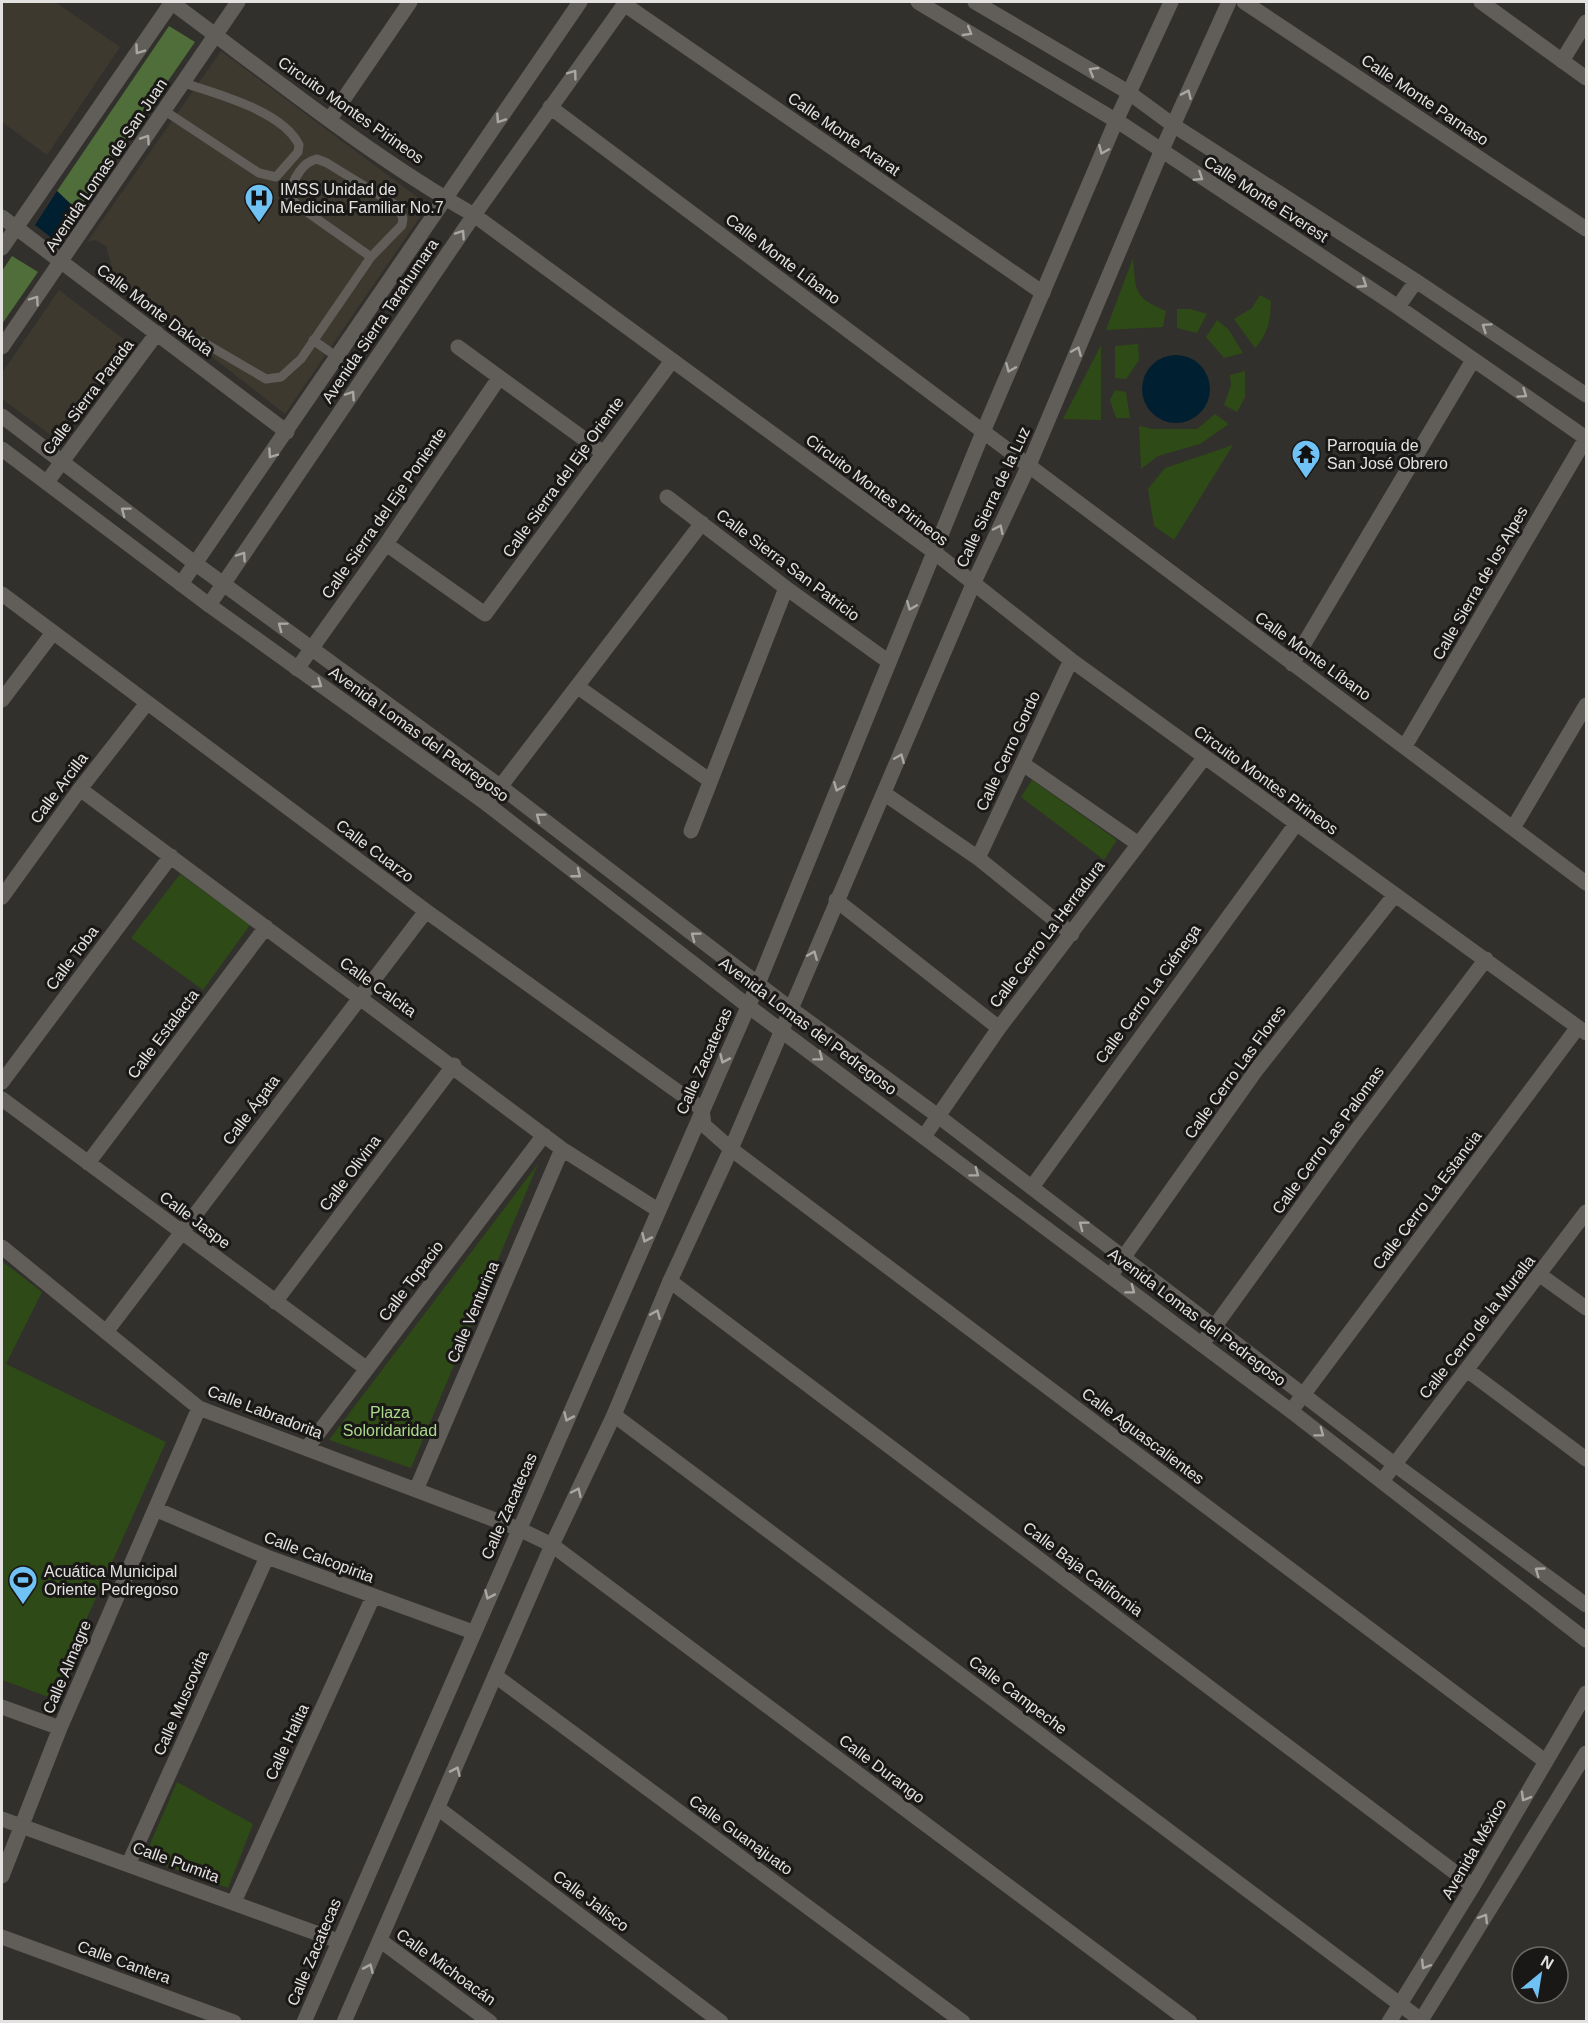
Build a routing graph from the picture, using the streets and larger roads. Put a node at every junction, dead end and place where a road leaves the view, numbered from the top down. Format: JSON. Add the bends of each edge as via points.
{"nodes":[{"id":1,"x":172,"y":2,"type":"edge"},
{"id":2,"x":238,"y":2,"type":"edge"},
{"id":3,"x":410,"y":2,"type":"edge"},
{"id":4,"x":580,"y":2,"type":"edge"},
{"id":5,"x":975,"y":2,"type":"edge"},
{"id":6,"x":1171,"y":2,"type":"edge"},
{"id":7,"x":1229,"y":2,"type":"edge"},
{"id":8,"x":1244,"y":2,"type":"edge"},
{"id":9,"x":1481,"y":2,"type":"edge"},
{"id":10,"x":625,"y":3,"type":"edge"},
{"id":11,"x":924,"y":3,"type":"edge"},
{"id":12,"x":1587,"y":22,"type":"edge"},
{"id":13,"x":215,"y":35,"type":"junction"},
{"id":14,"x":1562,"y":61,"type":"junction"},
{"id":15,"x":1587,"y":78,"type":"edge"},
{"id":16,"x":1128,"y":92,"type":"junction"},
{"id":17,"x":550,"y":107,"type":"junction"},
{"id":18,"x":330,"y":119,"type":"junction"},
{"id":19,"x":1169,"y":122,"type":"junction"},
{"id":20,"x":1120,"y":124,"type":"junction"},
{"id":21,"x":1156,"y":148,"type":"junction"},
{"id":22,"x":446,"y":199,"type":"junction"},
{"id":23,"x":474,"y":215,"type":"junction"},
{"id":24,"x":2,"y":217,"type":"edge"},
{"id":25,"x":16,"y":227,"type":"junction"},
{"id":26,"x":1587,"y":229,"type":"edge"},
{"id":27,"x":2,"y":248,"type":"edge"},
{"id":28,"x":62,"y":262,"type":"junction"},
{"id":29,"x":1416,"y":280,"type":"junction"},
{"id":30,"x":1043,"y":293,"type":"junction"},
{"id":31,"x":1398,"y":307,"type":"junction"},
{"id":32,"x":158,"y":333,"type":"junction"},
{"id":33,"x":2,"y":347,"type":"edge"},
{"id":34,"x":458,"y":347,"type":"dead end"},
{"id":35,"x":1473,"y":360,"type":"junction"},
{"id":36,"x":671,"y":362,"type":"junction"},
{"id":37,"x":499,"y":378,"type":"junction"},
{"id":38,"x":1587,"y":395,"type":"edge"},
{"id":39,"x":2,"y":416,"type":"edge"},
{"id":40,"x":287,"y":432,"type":"junction"},
{"id":41,"x":989,"y":436,"type":"junction"},
{"id":42,"x":1587,"y":438,"type":"edge"},
{"id":43,"x":2,"y":449,"type":"edge"},
{"id":44,"x":602,"y":452,"type":"junction"},
{"id":45,"x":1024,"y":461,"type":"junction"},
{"id":46,"x":61,"y":463,"type":"junction"},
{"id":47,"x":47,"y":482,"type":"junction"},
{"id":48,"x":667,"y":496,"type":"dead end"},
{"id":49,"x":702,"y":523,"type":"junction"},
{"id":50,"x":386,"y":544,"type":"junction"},
{"id":51,"x":939,"y":558,"type":"junction"},
{"id":52,"x":196,"y":564,"type":"junction"},
{"id":53,"x":970,"y":580,"type":"junction"},
{"id":54,"x":224,"y":583,"type":"junction"},
{"id":55,"x":181,"y":585,"type":"junction"},
{"id":56,"x":786,"y":588,"type":"junction"},
{"id":57,"x":2,"y":594,"type":"edge"},
{"id":58,"x":209,"y":605,"type":"junction"},
{"id":59,"x":52,"y":634,"type":"junction"},
{"id":60,"x":312,"y":648,"type":"junction"},
{"id":61,"x":1071,"y":660,"type":"junction"},
{"id":62,"x":889,"y":662,"type":"junction"},
{"id":63,"x":1292,"y":664,"type":"junction"},
{"id":64,"x":297,"y":669,"type":"junction"},
{"id":65,"x":578,"y":687,"type":"junction"},
{"id":66,"x":2,"y":700,"type":"edge"},
{"id":67,"x":147,"y":703,"type":"junction"},
{"id":68,"x":1587,"y":705,"type":"edge"},
{"id":69,"x":1405,"y":746,"type":"junction"},
{"id":70,"x":1204,"y":758,"type":"junction"},
{"id":71,"x":1023,"y":764,"type":"junction"},
{"id":72,"x":709,"y":780,"type":"junction"},
{"id":73,"x":501,"y":787,"type":"junction"},
{"id":74,"x":80,"y":789,"type":"junction"},
{"id":75,"x":885,"y":794,"type":"junction"},
{"id":76,"x":487,"y":804,"type":"junction"},
{"id":77,"x":1296,"y":824,"type":"junction"},
{"id":78,"x":1513,"y":828,"type":"junction"},
{"id":79,"x":691,"y":831,"type":"dead end"},
{"id":80,"x":1137,"y":843,"type":"junction"},
{"id":81,"x":171,"y":856,"type":"junction"},
{"id":82,"x":978,"y":858,"type":"junction"},
{"id":83,"x":1587,"y":883,"type":"edge"},
{"id":84,"x":1394,"y":896,"type":"junction"},
{"id":85,"x":2,"y":897,"type":"edge"},
{"id":86,"x":836,"y":900,"type":"junction"},
{"id":87,"x":426,"y":911,"type":"junction"},
{"id":88,"x":266,"y":927,"type":"junction"},
{"id":89,"x":1072,"y":934,"type":"junction"},
{"id":90,"x":1486,"y":959,"type":"junction"},
{"id":91,"x":758,"y":984,"type":"junction"},
{"id":92,"x":361,"y":996,"type":"junction"},
{"id":93,"x":748,"y":1006,"type":"junction"},
{"id":94,"x":787,"y":1006,"type":"junction"},
{"id":95,"x":777,"y":1026,"type":"junction"},
{"id":96,"x":999,"y":1028,"type":"junction"},
{"id":97,"x":1582,"y":1030,"type":"edge"},
{"id":98,"x":454,"y":1065,"type":"junction"},
{"id":99,"x":2,"y":1082,"type":"edge"},
{"id":100,"x":2,"y":1099,"type":"edge"},
{"id":101,"x":702,"y":1109,"type":"junction"},
{"id":102,"x":938,"y":1116,"type":"junction"},
{"id":103,"x":544,"y":1135,"type":"junction"},
{"id":104,"x":925,"y":1136,"type":"junction"},
{"id":105,"x":725,"y":1144,"type":"junction"},
{"id":106,"x":562,"y":1149,"type":"junction"},
{"id":107,"x":88,"y":1163,"type":"junction"},
{"id":108,"x":1032,"y":1187,"type":"junction"},
{"id":109,"x":658,"y":1210,"type":"junction"},
{"id":110,"x":1587,"y":1212,"type":"edge"},
{"id":111,"x":181,"y":1232,"type":"junction"},
{"id":112,"x":2,"y":1247,"type":"edge"},
{"id":113,"x":1125,"y":1256,"type":"junction"},
{"id":114,"x":1112,"y":1275,"type":"junction"},
{"id":115,"x":1540,"y":1275,"type":"junction"},
{"id":116,"x":670,"y":1281,"type":"junction"},
{"id":117,"x":275,"y":1302,"type":"junction"},
{"id":118,"x":1587,"y":1308,"type":"edge"},
{"id":119,"x":1214,"y":1325,"type":"junction"},
{"id":120,"x":106,"y":1332,"type":"junction"},
{"id":121,"x":1202,"y":1344,"type":"junction"},
{"id":122,"x":367,"y":1370,"type":"junction"},
{"id":123,"x":1467,"y":1370,"type":"junction"},
{"id":124,"x":1304,"y":1395,"type":"junction"},
{"id":125,"x":199,"y":1408,"type":"junction"},
{"id":126,"x":1291,"y":1411,"type":"junction"},
{"id":127,"x":614,"y":1414,"type":"junction"},
{"id":128,"x":307,"y":1448,"type":"junction"},
{"id":129,"x":1587,"y":1459,"type":"edge"},
{"id":130,"x":1394,"y":1464,"type":"junction"},
{"id":131,"x":1382,"y":1481,"type":"junction"},
{"id":132,"x":416,"y":1490,"type":"junction"},
{"id":133,"x":155,"y":1509,"type":"junction"},
{"id":134,"x":535,"y":1536,"type":"junction"},
{"id":135,"x":267,"y":1557,"type":"junction"},
{"id":136,"x":373,"y":1597,"type":"junction"},
{"id":137,"x":1587,"y":1605,"type":"edge"},
{"id":138,"x":473,"y":1632,"type":"junction"},
{"id":139,"x":1587,"y":1640,"type":"edge"},
{"id":140,"x":497,"y":1677,"type":"junction"},
{"id":141,"x":1587,"y":1693,"type":"edge"},
{"id":142,"x":2,"y":1707,"type":"edge"},
{"id":143,"x":60,"y":1728,"type":"junction"},
{"id":144,"x":1587,"y":1753,"type":"edge"},
{"id":145,"x":1545,"y":1761,"type":"junction"},
{"id":146,"x":439,"y":1809,"type":"junction"},
{"id":147,"x":2,"y":1819,"type":"edge"},
{"id":148,"x":21,"y":1825,"type":"junction"},
{"id":149,"x":128,"y":1864,"type":"junction"},
{"id":150,"x":2,"y":1876,"type":"edge"},
{"id":151,"x":1473,"y":1886,"type":"junction"},
{"id":152,"x":234,"y":1902,"type":"junction"},
{"id":153,"x":2,"y":1937,"type":"edge"},
{"id":154,"x":338,"y":1941,"type":"junction"},
{"id":155,"x":381,"y":1941,"type":"junction"},
{"id":156,"x":1400,"y":2005,"type":"junction"},
{"id":157,"x":1421,"y":2021,"type":"edge"},
{"id":158,"x":234,"y":2022,"type":"edge"},
{"id":159,"x":304,"y":2022,"type":"edge"},
{"id":160,"x":344,"y":2022,"type":"edge"},
{"id":161,"x":490,"y":2022,"type":"edge"},
{"id":162,"x":721,"y":2022,"type":"edge"},
{"id":163,"x":963,"y":2022,"type":"edge"},
{"id":164,"x":1190,"y":2022,"type":"edge"},
{"id":165,"x":1389,"y":2022,"type":"edge"}],
"edges":[{"from":1,"to":13,"type":"street","name":"Circuito Montes Pirineos"},
{"from":1,"to":25,"type":"street","one_way":true},
{"from":2,"to":13,"type":"street","name":"Avenida Lomas de San Juan"},
{"from":3,"to":18,"type":"street"},
{"from":4,"to":22,"type":"street","name":"Avenida Sierra Tarahumara","one_way":true},
{"from":16,"to":5,"type":"street","name":"Calle Monte Everest","one_way":true},
{"from":6,"to":16,"type":"street","name":"Calle Sierra de la Luz"},
{"from":19,"to":7,"type":"street","name":"Calle Sierra de la Luz","one_way":true},
{"from":8,"to":26,"type":"street","name":"Calle Monte Parnaso"},
{"from":9,"to":14,"type":"street"},
{"from":17,"to":10,"type":"street","name":"Avenida Sierra Tarahumara","one_way":true},
{"from":10,"to":30,"type":"street","name":"Calle Monte Ararat"},
{"from":11,"to":20,"type":"street","name":"Calle Monte Everest","one_way":true},
{"from":12,"to":14,"type":"street"},
{"from":13,"to":18,"type":"street","name":"Circuito Montes Pirineos"},
{"from":28,"to":13,"type":"street","name":"Avenida Lomas de San Juan","one_way":true},
{"from":14,"to":15,"type":"street"},
{"from":16,"to":19,"type":"street","name":"Calle Monte Everest"},
{"from":16,"to":20,"type":"street","name":"Calle Sierra de la Luz"},
{"from":17,"to":23,"type":"street","name":"Avenida Sierra Tarahumara"},
{"from":17,"to":41,"type":"street","name":"Calle Monte Líbano"},
{"from":18,"to":22,"type":"street","name":"Circuito Montes Pirineos"},
{"from":19,"to":21,"type":"street","name":"Calle Sierra de la Luz"},
{"from":19,"to":29,"type":"street","name":"Calle Monte Everest"},
{"from":20,"to":21,"type":"street","name":"Calle Monte Everest"},
{"from":20,"to":30,"type":"street","name":"Calle Sierra de la Luz","one_way":true},
{"from":21,"to":31,"type":"street","name":"Calle Monte Everest","one_way":true},
{"from":45,"to":21,"type":"street","name":"Calle Sierra de la Luz","one_way":true},
{"from":22,"to":23,"type":"street","name":"Circuito Montes Pirineos"},
{"from":22,"to":40,"type":"street","name":"Avenida Sierra Tarahumara"},
{"from":23,"to":36,"type":"street","name":"Circuito Montes Pirineos"},
{"from":54,"to":23,"type":"street","name":"Avenida Sierra Tarahumara","one_way":true},
{"from":24,"to":25,"type":"street","name":"Calle Monte Dakota"},
{"from":25,"to":27,"type":"street"},
{"from":25,"to":28,"type":"street","name":"Calle Monte Dakota"},
{"from":28,"to":32,"type":"street","name":"Calle Monte Dakota"},
{"from":33,"to":28,"type":"street","name":"Avenida Lomas de San Juan","one_way":true},
{"from":29,"to":31,"type":"street"},
{"from":38,"to":29,"type":"street","name":"Calle Monte Everest","one_way":true},
{"from":30,"to":41,"type":"street","name":"Calle Sierra de la Luz","one_way":true},
{"from":31,"to":35,"type":"street","name":"Calle Monte Everest"},
{"from":32,"to":40,"type":"street","name":"Calle Monte Dakota"},
{"from":32,"to":46,"type":"street","name":"Calle Sierra Parada"},
{"from":34,"to":37,"type":"street"},
{"from":35,"to":42,"type":"street","name":"Calle Monte Everest","one_way":true},
{"from":35,"to":63,"type":"street"},
{"from":36,"to":44,"type":"street","name":"Calle Sierra del Eje Oriente"},
{"from":36,"to":51,"type":"street","name":"Circuito Montes Pirineos"},
{"from":37,"to":44,"type":"street"},
{"from":37,"to":50,"type":"street","name":"Calle Sierra del Eje Poniente"},
{"from":39,"to":46,"type":"street","name":"Avenida Lomas del Pedregoso"},
{"from":40,"to":52,"type":"street","name":"Avenida Sierra Tarahumara","one_way":true},
{"from":41,"to":45,"type":"street","name":"Calle Monte Líbano"},
{"from":41,"to":51,"type":"street","name":"Calle Sierra de la Luz"},
{"from":42,"to":69,"type":"street","name":"Calle Sierra de los Alpes"},
{"from":43,"to":47,"type":"street","name":"Avenida Lomas del Pedregoso"},
{"from":44,"to":50,"type":"street","name":"Calle Sierra del Eje Oriente","via":[[485,614]]},
{"from":53,"to":45,"type":"street","name":"Calle Sierra de la Luz","one_way":true},
{"from":45,"to":63,"type":"street","name":"Calle Monte Líbano"},
{"from":46,"to":47,"type":"street","name":"Calle Sierra Parada"},
{"from":52,"to":46,"type":"street","name":"Avenida Lomas del Pedregoso","one_way":true},
{"from":47,"to":55,"type":"street","name":"Avenida Lomas del Pedregoso"},
{"from":48,"to":49,"type":"street","name":"Calle Sierra San Patricio"},
{"from":49,"to":56,"type":"street","name":"Calle Sierra San Patricio"},
{"from":49,"to":65,"type":"street"},
{"from":50,"to":60,"type":"street","name":"Calle Sierra del Eje Poniente"},
{"from":51,"to":53,"type":"street","name":"Circuito Montes Pirineos"},
{"from":51,"to":62,"type":"street","name":"Calle Sierra de la Luz","one_way":true},
{"from":52,"to":54,"type":"street","name":"Avenida Lomas del Pedregoso"},
{"from":52,"to":55,"type":"street","name":"Avenida Sierra Tarahumara"},
{"from":53,"to":61,"type":"street","name":"Circuito Montes Pirineos"},
{"from":75,"to":53,"type":"street","name":"Calle Sierra de la Luz","one_way":true},
{"from":54,"to":58,"type":"street","name":"Avenida Sierra Tarahumara"},
{"from":60,"to":54,"type":"street","name":"Avenida Lomas del Pedregoso","one_way":true},
{"from":55,"to":58,"type":"street","name":"Avenida Lomas del Pedregoso"},
{"from":56,"to":62,"type":"street","name":"Calle Sierra San Patricio"},
{"from":56,"to":72,"type":"street"},
{"from":57,"to":59,"type":"street","name":"Calle Cuarzo"},
{"from":58,"to":64,"type":"street","name":"Avenida Lomas del Pedregoso"},
{"from":59,"to":66,"type":"street"},
{"from":59,"to":67,"type":"street","name":"Calle Cuarzo"},
{"from":60,"to":64,"type":"street","name":"Calle Sierra del Eje Poniente"},
{"from":60,"to":73,"type":"street","name":"Avenida Lomas del Pedregoso"},
{"from":61,"to":70,"type":"street","name":"Circuito Montes Pirineos"},
{"from":61,"to":71,"type":"street","name":"Calle Cerro Gordo"},
{"from":62,"to":91,"type":"street","name":"Calle Sierra de la Luz","one_way":true},
{"from":63,"to":69,"type":"street","name":"Calle Monte Líbano"},
{"from":64,"to":76,"type":"street","name":"Avenida Lomas del Pedregoso","one_way":true},
{"from":65,"to":72,"type":"street"},
{"from":65,"to":73,"type":"street"},
{"from":67,"to":74,"type":"street","name":"Calle Arcilla"},
{"from":67,"to":87,"type":"street","name":"Calle Cuarzo"},
{"from":68,"to":78,"type":"street"},
{"from":69,"to":78,"type":"street","name":"Calle Monte Líbano"},
{"from":70,"to":77,"type":"street","name":"Circuito Montes Pirineos"},
{"from":70,"to":80,"type":"street","name":"Calle Cerro La Herradura"},
{"from":71,"to":80,"type":"street"},
{"from":71,"to":82,"type":"street","name":"Calle Cerro Gordo"},
{"from":72,"to":79,"type":"street"},
{"from":73,"to":76,"type":"street"},
{"from":91,"to":73,"type":"street","name":"Avenida Lomas del Pedregoso","one_way":true},
{"from":74,"to":81,"type":"street","name":"Calle Calcita"},
{"from":74,"to":85,"type":"street","name":"Calle Arcilla"},
{"from":75,"to":82,"type":"street"},
{"from":75,"to":86,"type":"street","name":"Calle Sierra de la Luz"},
{"from":76,"to":93,"type":"street","name":"Avenida Lomas del Pedregoso","one_way":true},
{"from":77,"to":84,"type":"street","name":"Circuito Montes Pirineos"},
{"from":77,"to":108,"type":"street","name":"Calle Cerro La Ciénega"},
{"from":78,"to":83,"type":"street","name":"Calle Monte Líbano"},
{"from":80,"to":89,"type":"street","name":"Calle Cerro La Herradura"},
{"from":81,"to":88,"type":"street","name":"Calle Calcita"},
{"from":81,"to":99,"type":"street","name":"Calle Toba"},
{"from":82,"to":89,"type":"street"},
{"from":84,"to":90,"type":"street","name":"Circuito Montes Pirineos"},
{"from":84,"to":113,"type":"street","name":"Calle Cerro Las Flores","via":[[1257,1070]]},
{"from":94,"to":86,"type":"street","name":"Calle Sierra de la Luz","one_way":true},
{"from":86,"to":96,"type":"street"},
{"from":87,"to":92,"type":"street","name":"Calle Ágata"},
{"from":87,"to":101,"type":"street","name":"Calle Cuarzo"},
{"from":88,"to":92,"type":"street","name":"Calle Calcita"},
{"from":88,"to":107,"type":"street","name":"Calle Estalacta"},
{"from":89,"to":96,"type":"street","name":"Calle Cerro La Herradura"},
{"from":90,"to":97,"type":"street","name":"Circuito Montes Pirineos"},
{"from":90,"to":119,"type":"street","name":"Calle Cerro Las Palomas"},
{"from":91,"to":93,"type":"street","name":"Calle Sierra de la Luz"},
{"from":91,"to":94,"type":"street","name":"Avenida Lomas del Pedregoso"},
{"from":92,"to":98,"type":"street","name":"Calle Calcita"},
{"from":92,"to":111,"type":"street","name":"Calle Ágata"},
{"from":93,"to":95,"type":"street","name":"Avenida Lomas del Pedregoso"},
{"from":93,"to":101,"type":"street","name":"Calle Zacatecas","one_way":true},
{"from":94,"to":95,"type":"street","name":"Calle Zacatecas"},
{"from":94,"to":102,"type":"street","name":"Avenida Lomas del Pedregoso"},
{"from":95,"to":104,"type":"street","name":"Avenida Lomas del Pedregoso","one_way":true},
{"from":95,"to":105,"type":"street","name":"Calle Zacatecas"},
{"from":96,"to":102,"type":"street","name":"Calle Cerro La Herradura"},
{"from":97,"to":124,"type":"street","name":"Calle Cerro La Estancia"},
{"from":98,"to":103,"type":"street","name":"Calle Calcita"},
{"from":98,"to":117,"type":"street","name":"Calle Olivina"},
{"from":100,"to":107,"type":"street","name":"Calle Jaspe"},
{"from":101,"to":105,"type":"street","via":[[704,1125]]},
{"from":101,"to":109,"type":"street","name":"Calle Zacatecas"},
{"from":102,"to":104,"type":"street","name":"Calle Cerro La Herradura"},
{"from":102,"to":108,"type":"street","name":"Avenida Lomas del Pedregoso"},
{"from":103,"to":106,"type":"street","name":"Calle Calcita"},
{"from":103,"to":122,"type":"street","name":"Calle Topacio"},
{"from":104,"to":114,"type":"street","name":"Avenida Lomas del Pedregoso","one_way":true},
{"from":105,"to":116,"type":"street","name":"Calle Zacatecas"},
{"from":105,"to":145,"type":"street","name":"Calle Aguascalientes"},
{"from":106,"to":109,"type":"street","name":"Calle Calcita"},
{"from":106,"to":132,"type":"street","name":"Calle Venturina"},
{"from":107,"to":111,"type":"street","name":"Calle Jaspe"},
{"from":113,"to":108,"type":"street","name":"Avenida Lomas del Pedregoso","one_way":true},
{"from":109,"to":134,"type":"street","name":"Calle Zacatecas","one_way":true},
{"from":110,"to":115,"type":"street","name":"Calle Cerro de la Muralla"},
{"from":111,"to":117,"type":"street","name":"Calle Jaspe"},
{"from":111,"to":120,"type":"street","name":"Calle Ágata"},
{"from":112,"to":120,"type":"street","name":"Calle Labradorita"},
{"from":113,"to":114,"type":"street","name":"Calle Cerro Las Flores"},
{"from":113,"to":119,"type":"street","name":"Avenida Lomas del Pedregoso"},
{"from":114,"to":121,"type":"street","name":"Avenida Lomas del Pedregoso","one_way":true},
{"from":115,"to":118,"type":"street"},
{"from":115,"to":123,"type":"street","name":"Calle Cerro de la Muralla"},
{"from":127,"to":116,"type":"street","name":"Calle Zacatecas","one_way":true},
{"from":116,"to":151,"type":"street","name":"Calle Baja California"},
{"from":117,"to":122,"type":"street","name":"Calle Jaspe"},
{"from":119,"to":121,"type":"street","name":"Calle Cerro Las Palomas"},
{"from":119,"to":124,"type":"street","name":"Avenida Lomas del Pedregoso"},
{"from":120,"to":125,"type":"street","name":"Calle Labradorita"},
{"from":121,"to":126,"type":"street","name":"Avenida Lomas del Pedregoso"},
{"from":122,"to":128,"type":"street","name":"Calle Topacio"},
{"from":123,"to":129,"type":"street"},
{"from":123,"to":130,"type":"street","name":"Calle Cerro de la Muralla"},
{"from":124,"to":126,"type":"street","name":"Calle Cerro La Estancia"},
{"from":124,"to":130,"type":"street","name":"Avenida Lomas del Pedregoso"},
{"from":125,"to":128,"type":"street","name":"Calle Labradorita"},
{"from":125,"to":133,"type":"street","name":"Calle Almagre"},
{"from":126,"to":131,"type":"street","name":"Avenida Lomas del Pedregoso","one_way":true},
{"from":134,"to":127,"type":"street","name":"Calle Zacatecas","one_way":true},
{"from":127,"to":156,"type":"street","name":"Calle Campeche"},
{"from":128,"to":132,"type":"street","name":"Calle Labradorita"},
{"from":130,"to":131,"type":"street","name":"Calle Cerro de la Muralla"},
{"from":137,"to":130,"type":"street","name":"Avenida Lomas del Pedregoso","one_way":true},
{"from":131,"to":139,"type":"street","name":"Avenida Lomas del Pedregoso"},
{"from":132,"to":134,"type":"street","name":"Calle Labradorita"},
{"from":133,"to":135,"type":"street","name":"Calle Calcopirita"},
{"from":133,"to":143,"type":"street","name":"Calle Almagre"},
{"from":134,"to":138,"type":"street","name":"Calle Zacatecas","one_way":true},
{"from":134,"to":140,"type":"street","name":"Calle Zacatecas"},
{"from":134,"to":164,"type":"street","name":"Calle Durango"},
{"from":135,"to":136,"type":"street","name":"Calle Calcopirita"},
{"from":135,"to":149,"type":"street","name":"Calle Muscovita"},
{"from":136,"to":138,"type":"street","name":"Calle Calcopirita"},
{"from":136,"to":152,"type":"street","name":"Calle Halita"},
{"from":138,"to":154,"type":"street","name":"Calle Zacatecas"},
{"from":146,"to":140,"type":"street","name":"Calle Zacatecas","one_way":true},
{"from":140,"to":163,"type":"street","name":"Calle Guanajuato"},
{"from":141,"to":145,"type":"street","name":"Avenida México"},
{"from":142,"to":143,"type":"street"},
{"from":143,"to":148,"type":"street","name":"Calle Almagre"},
{"from":157,"to":144,"type":"street","one_way":true},
{"from":145,"to":151,"type":"street","name":"Avenida México","one_way":true},
{"from":146,"to":155,"type":"street","name":"Calle Zacatecas"},
{"from":146,"to":162,"type":"street","name":"Calle Jalisco"},
{"from":147,"to":148,"type":"street","name":"Calle Pumita"},
{"from":148,"to":149,"type":"street","name":"Calle Pumita"},
{"from":148,"to":150,"type":"street","name":"Calle Almagre"},
{"from":149,"to":152,"type":"street","name":"Calle Pumita"},
{"from":151,"to":156,"type":"street","name":"Avenida México","one_way":true},
{"from":152,"to":154,"type":"street","name":"Calle Pumita"},
{"from":153,"to":158,"type":"street","name":"Calle Cantera"},
{"from":154,"to":159,"type":"street","name":"Calle Zacatecas"},
{"from":160,"to":155,"type":"street","name":"Calle Zacatecas","one_way":true},
{"from":155,"to":161,"type":"street","name":"Calle Michoacán"},
{"from":156,"to":157,"type":"street","name":"Calle Campeche"},
{"from":156,"to":165,"type":"street","name":"Avenida México"}]}
